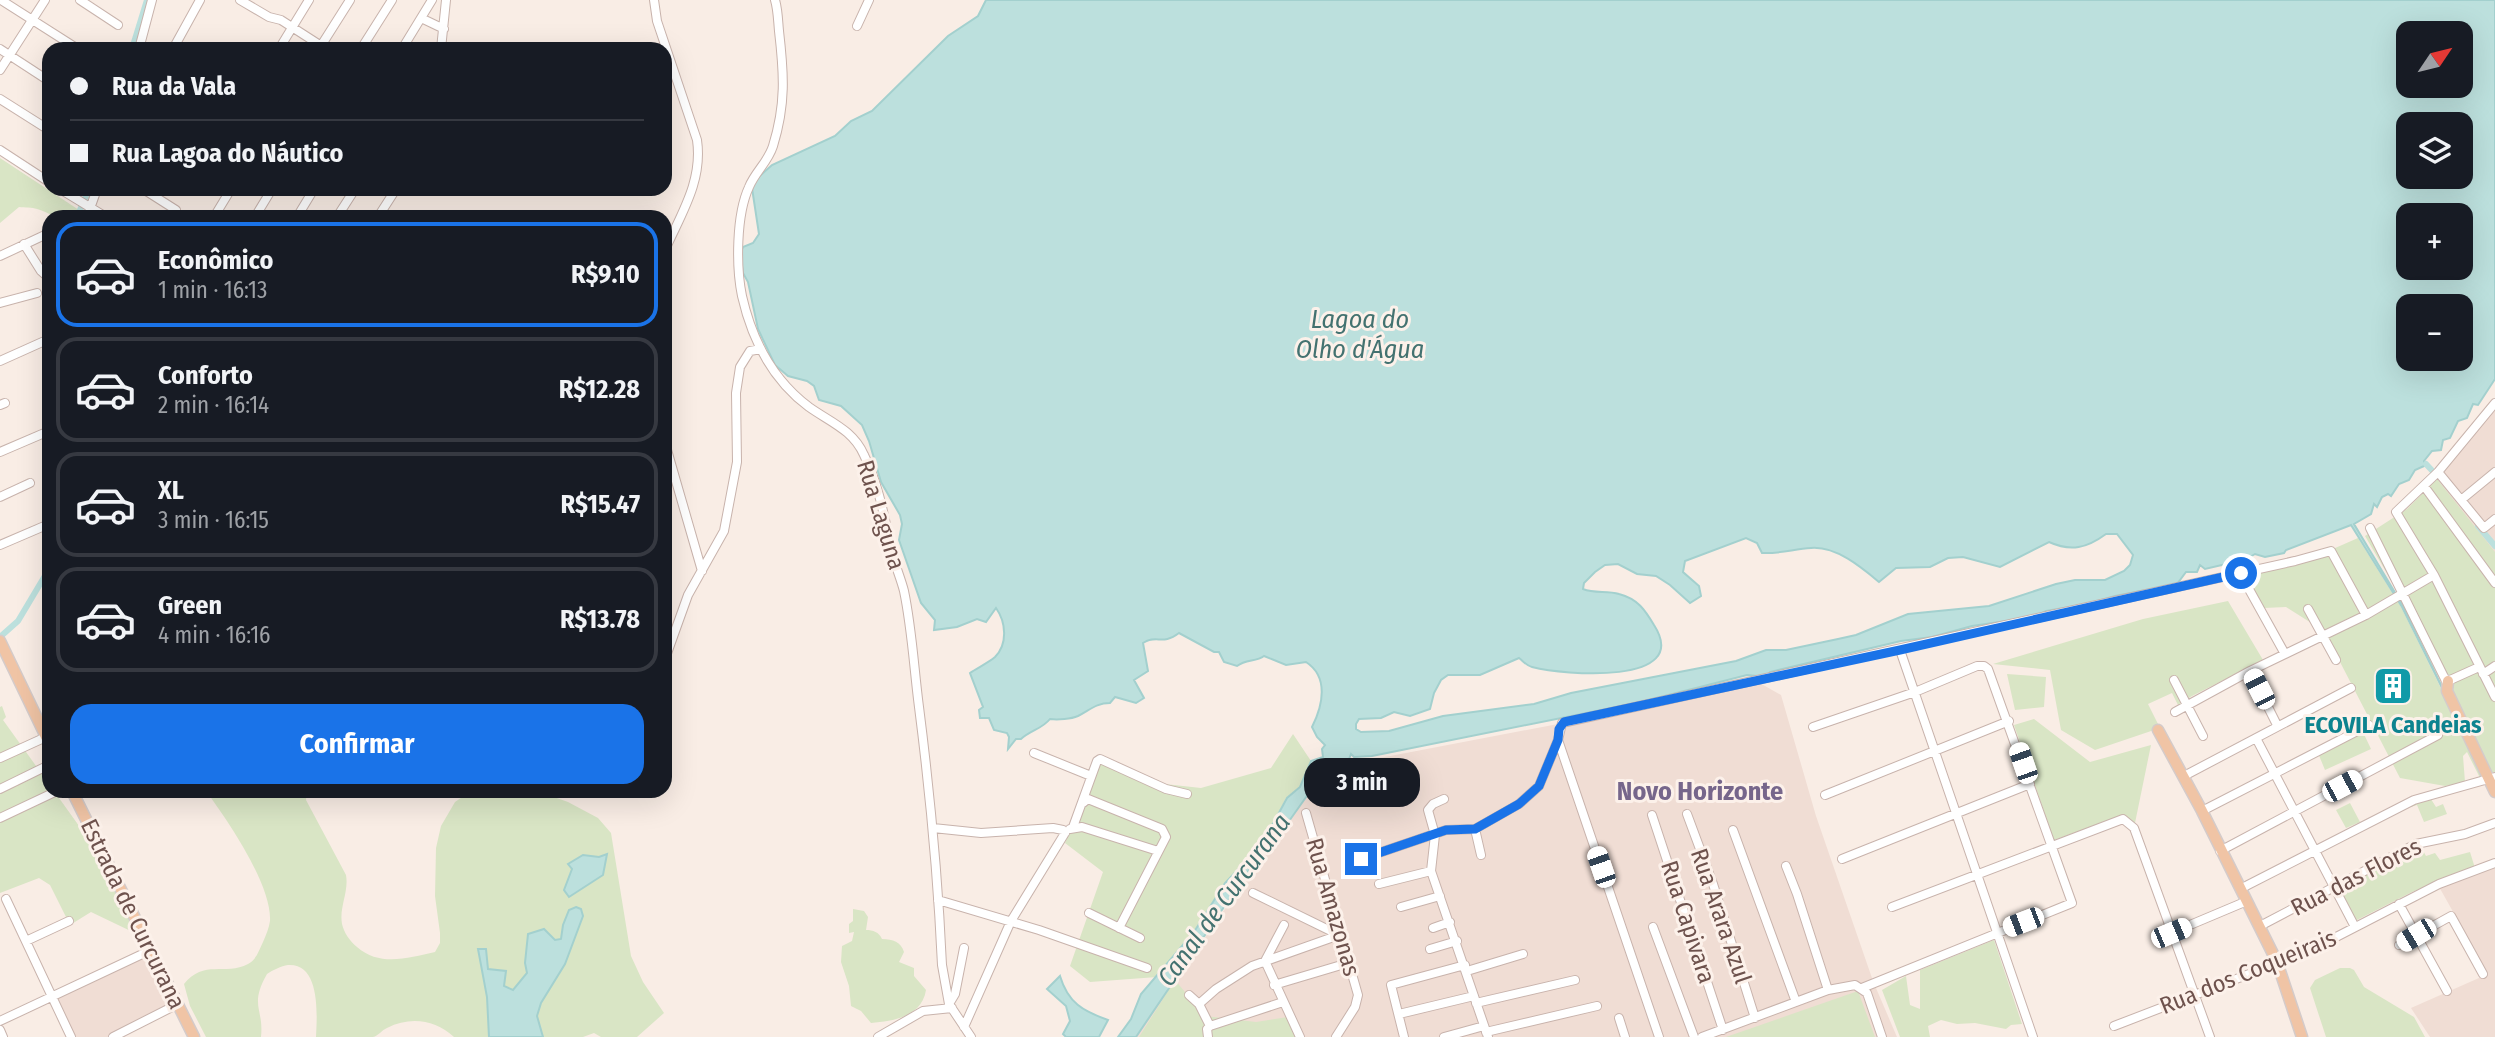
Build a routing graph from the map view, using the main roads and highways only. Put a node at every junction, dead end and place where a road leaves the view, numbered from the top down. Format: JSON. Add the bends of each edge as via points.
{"nodes":[{"id":1,"x":2,"y":645,"type":"edge"},
{"id":2,"x":2447,"y":682,"type":"road end"},
{"id":3,"x":42,"y":728,"type":"edge"},
{"id":4,"x":2158,"y":730,"type":"dead end"},
{"id":5,"x":2492,"y":777,"type":"edge"},
{"id":6,"x":2495,"y":792,"type":"edge"},
{"id":7,"x":75,"y":798,"type":"edge"},
{"id":8,"x":194,"y":1037,"type":"edge"},
{"id":9,"x":2302,"y":1037,"type":"edge"}],
"edges":[{"from":1,"to":3,"type":"main road"},
{"from":2,"to":5,"type":"main road","via":[[2447,691]]},
{"from":4,"to":9,"type":"main road","via":[[2277,962]]},
{"from":5,"to":6,"type":"main road"},
{"from":7,"to":8,"type":"main road","name":"Estrada de Curcurana"}]}
